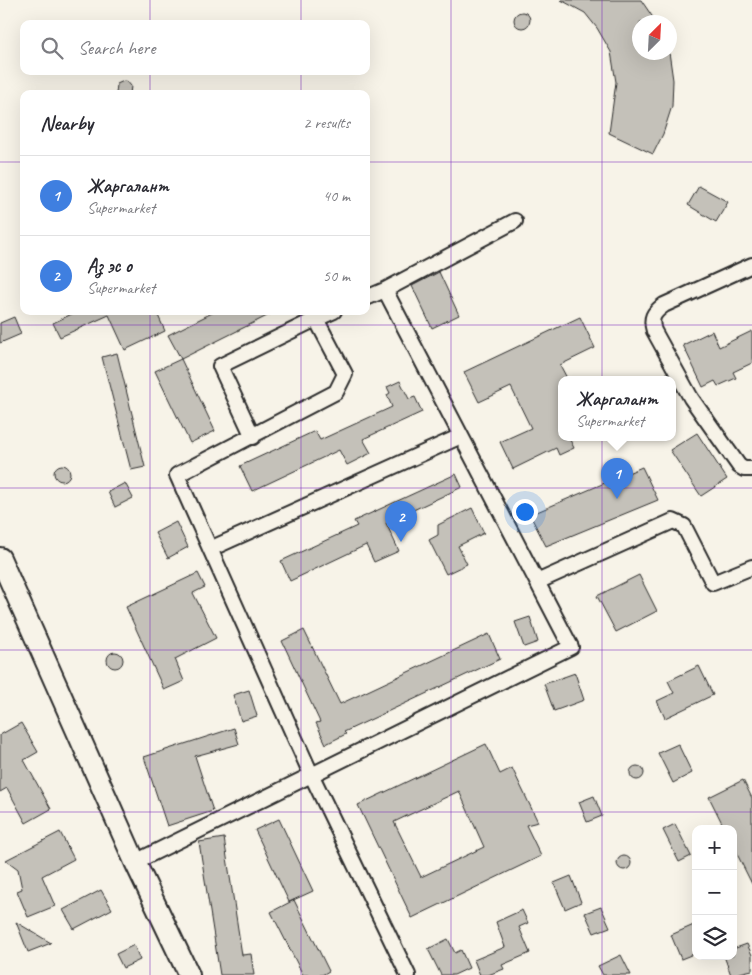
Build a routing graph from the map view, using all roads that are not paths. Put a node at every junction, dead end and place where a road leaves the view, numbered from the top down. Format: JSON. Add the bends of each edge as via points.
{"nodes":[{"id":1,"x":516,"y":221,"type":"dead end"},
{"id":2,"x":752,"y":265,"type":"edge"},
{"id":3,"x":385,"y":290,"type":"junction"},
{"id":4,"x":370,"y":296,"type":"edge"},
{"id":5,"x":325,"y":315,"type":"edge"},
{"id":6,"x":316,"y":319,"type":"junction"},
{"id":7,"x":461,"y":436,"type":"junction"},
{"id":8,"x":253,"y":437,"type":"junction"},
{"id":9,"x":752,"y":468,"type":"edge"},
{"id":10,"x":210,"y":549,"type":"junction"},
{"id":11,"x":0,"y":558,"type":"edge"},
{"id":12,"x":752,"y":567,"type":"edge"},
{"id":13,"x":537,"y":582,"type":"junction"},
{"id":14,"x":311,"y":774,"type":"junction"},
{"id":15,"x":135,"y":862,"type":"junction"},
{"id":16,"x":189,"y":975,"type":"edge"},
{"id":17,"x":408,"y":975,"type":"edge"}],
"edges":[{"from":1,"to":3,"type":"street"},
{"from":2,"to":9,"type":"street","via":[[664,305],[654,312],[651,321],[691,398],[739,466]]},
{"from":3,"to":4,"type":"street"},
{"from":3,"to":7,"type":"street"},
{"from":5,"to":6,"type":"street"},
{"from":6,"to":8,"type":"street","via":[[344,374],[342,384],[336,392]]},
{"from":6,"to":8,"type":"street","via":[[220,366]]},
{"from":7,"to":10,"type":"street"},
{"from":7,"to":13,"type":"street"},
{"from":8,"to":10,"type":"street","via":[[177,475]]},
{"from":10,"to":14,"type":"street"},
{"from":11,"to":15,"type":"street"},
{"from":12,"to":13,"type":"street","via":[[713,583],[684,526],[673,521]]},
{"from":13,"to":14,"type":"street","via":[[571,647]]},
{"from":14,"to":15,"type":"street"},
{"from":14,"to":17,"type":"street"},
{"from":15,"to":16,"type":"street"}]}
